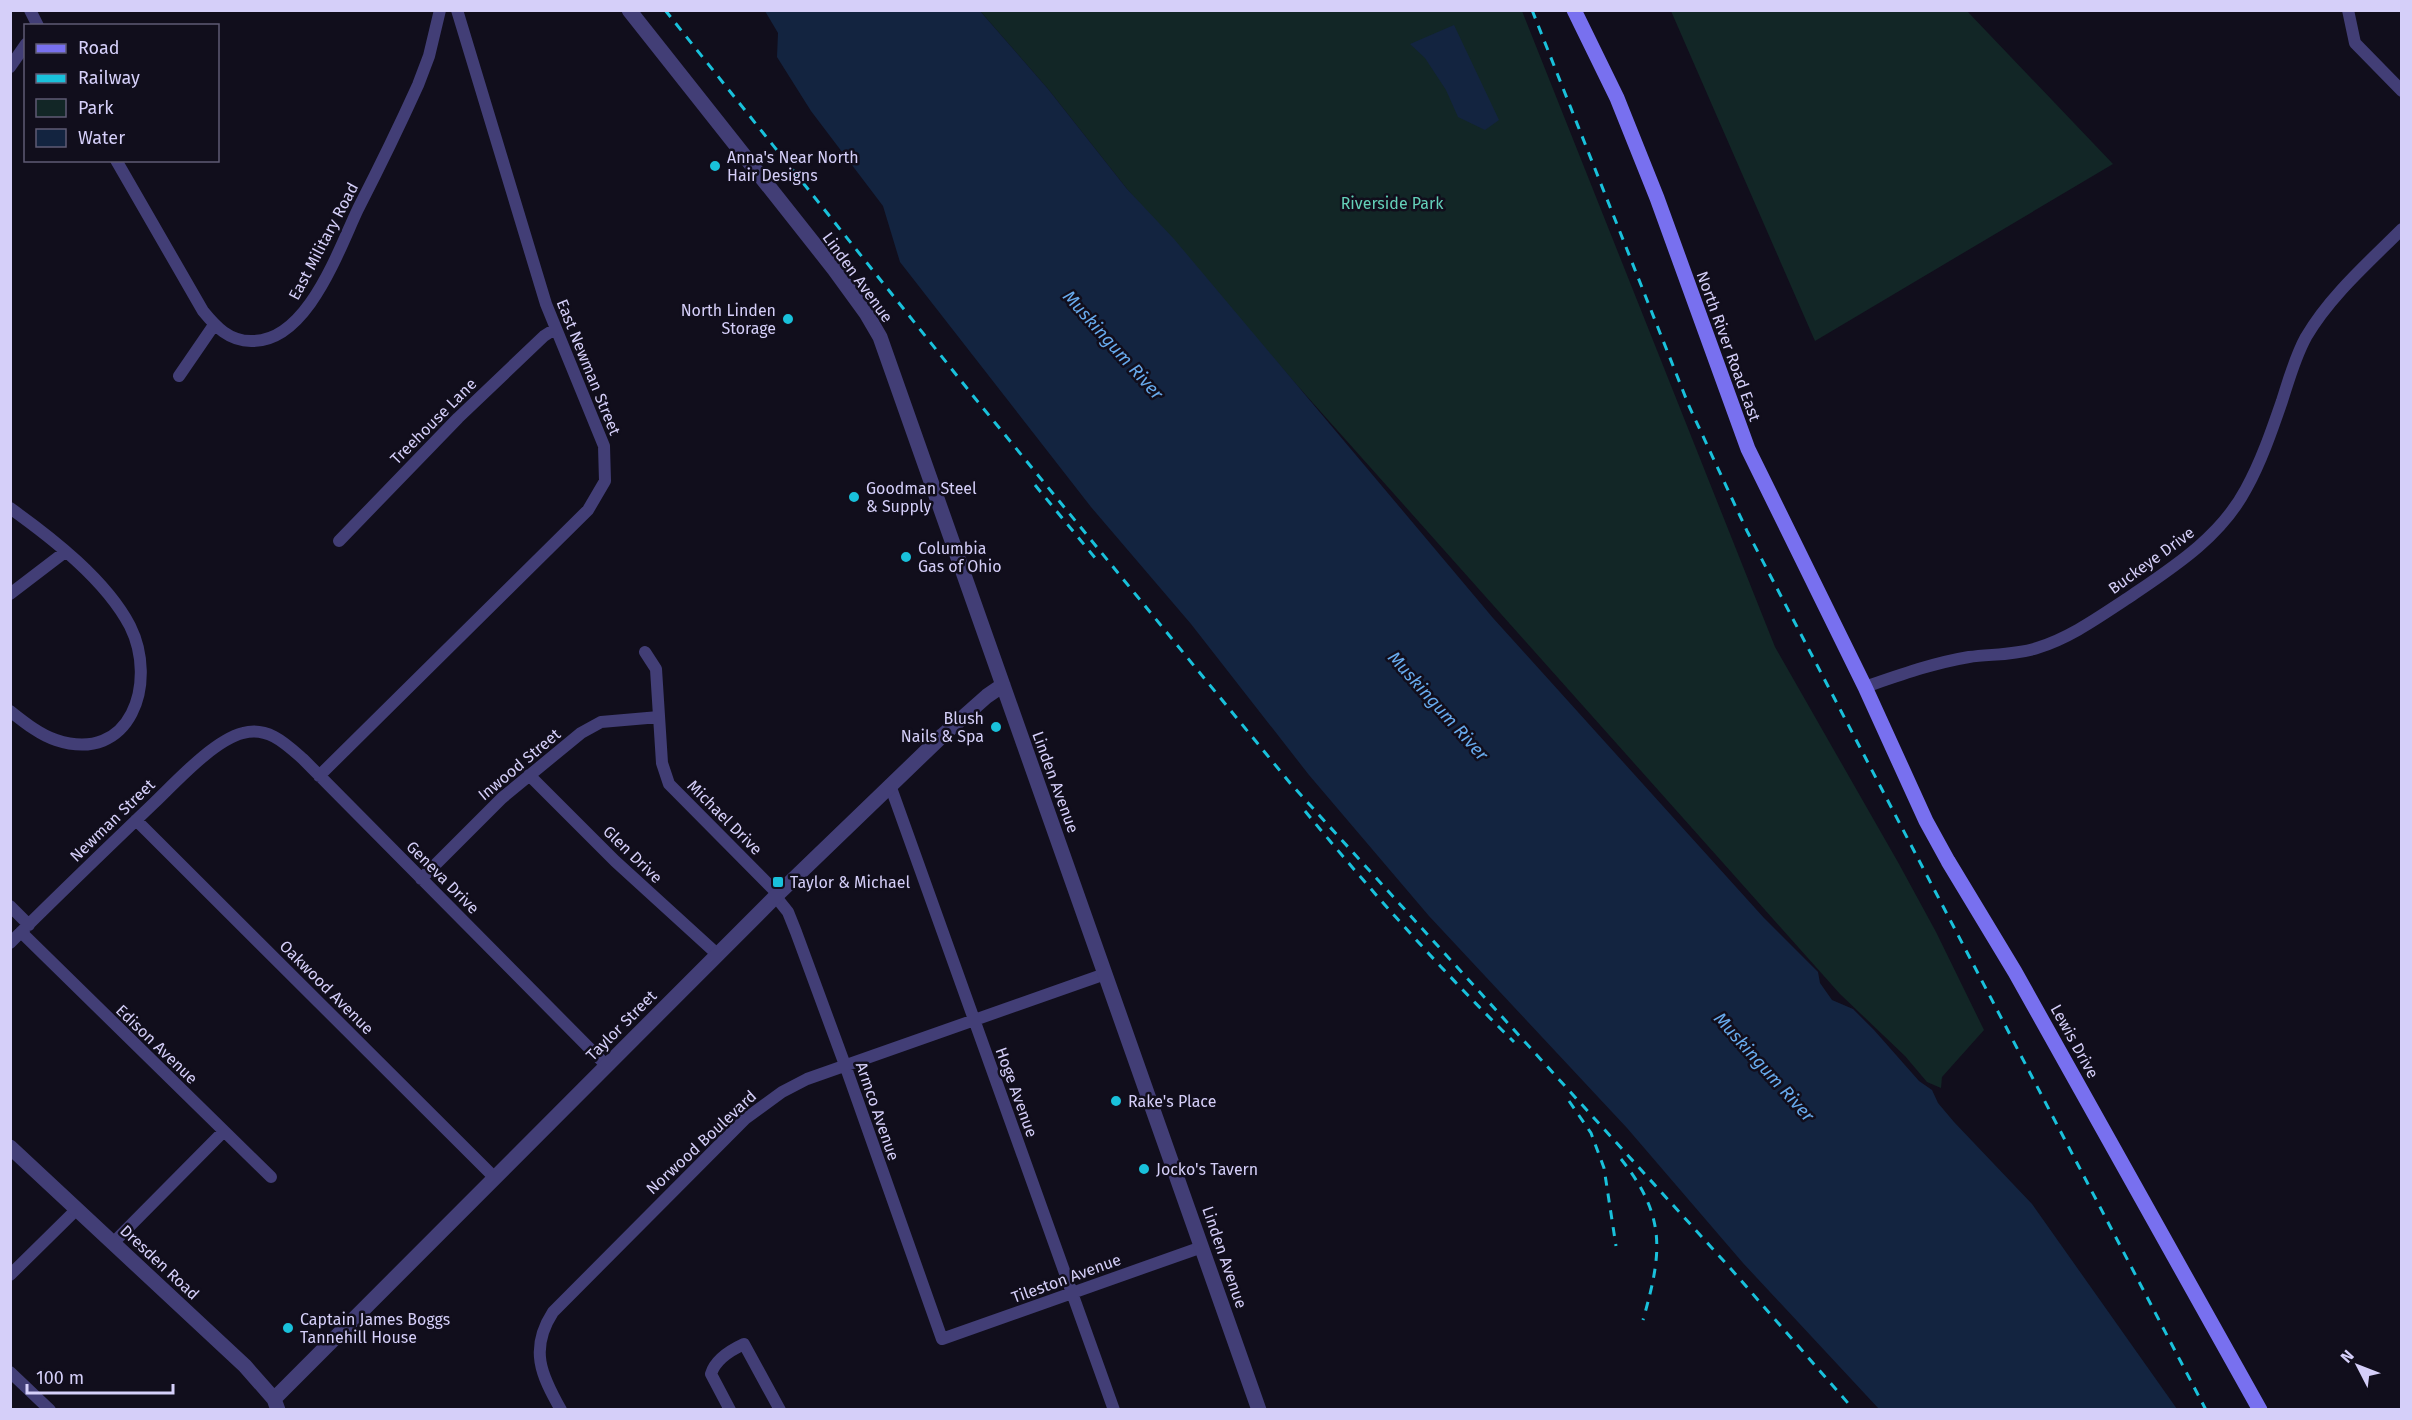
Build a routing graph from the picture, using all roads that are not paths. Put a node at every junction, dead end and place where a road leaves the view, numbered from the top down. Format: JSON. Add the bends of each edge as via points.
{"nodes":[{"id":1,"x":30,"y":10,"type":"edge"},
{"id":2,"x":440,"y":10,"type":"edge"},
{"id":3,"x":457,"y":10,"type":"edge"},
{"id":4,"x":628,"y":10,"type":"edge"},
{"id":5,"x":1574,"y":10,"type":"edge"},
{"id":6,"x":2348,"y":10,"type":"edge"},
{"id":7,"x":37,"y":24,"type":"edge"},
{"id":8,"x":24,"y":47,"type":"edge"},
{"id":9,"x":10,"y":67,"type":"edge"},
{"id":10,"x":2402,"y":92,"type":"edge"},
{"id":11,"x":117,"y":162,"type":"edge"},
{"id":12,"x":2402,"y":229,"type":"edge"},
{"id":13,"x":214,"y":325,"type":"junction"},
{"id":14,"x":555,"y":329,"type":"junction"},
{"id":15,"x":179,"y":376,"type":"dead end"},
{"id":16,"x":10,"y":508,"type":"edge"},
{"id":17,"x":339,"y":540,"type":"dead end"},
{"id":18,"x":66,"y":552,"type":"junction"},
{"id":19,"x":10,"y":594,"type":"edge"},
{"id":20,"x":645,"y":652,"type":"dead end"},
{"id":21,"x":1003,"y":685,"type":"junction"},
{"id":22,"x":1865,"y":687,"type":"junction"},
{"id":23,"x":10,"y":711,"type":"edge"},
{"id":24,"x":659,"y":717,"type":"junction"},
{"id":25,"x":245,"y":732,"type":"joint"},
{"id":26,"x":529,"y":775,"type":"junction"},
{"id":27,"x":319,"y":776,"type":"junction"},
{"id":28,"x":890,"y":785,"type":"junction"},
{"id":29,"x":136,"y":820,"type":"junction"},
{"id":30,"x":421,"y":879,"type":"junction"},
{"id":31,"x":777,"y":896,"type":"junction"},
{"id":32,"x":10,"y":906,"type":"edge"},
{"id":33,"x":25,"y":928,"type":"junction"},
{"id":34,"x":10,"y":943,"type":"edge"},
{"id":35,"x":717,"y":954,"type":"junction"},
{"id":36,"x":1105,"y":974,"type":"junction"},
{"id":37,"x":974,"y":1019,"type":"junction"},
{"id":38,"x":606,"y":1065,"type":"junction"},
{"id":39,"x":845,"y":1065,"type":"junction"},
{"id":40,"x":223,"y":1132,"type":"junction"},
{"id":41,"x":10,"y":1147,"type":"edge"},
{"id":42,"x":271,"y":1177,"type":"dead end"},
{"id":43,"x":495,"y":1178,"type":"junction"},
{"id":44,"x":77,"y":1209,"type":"junction"},
{"id":45,"x":113,"y":1243,"type":"junction"},
{"id":46,"x":1202,"y":1247,"type":"junction"},
{"id":47,"x":10,"y":1275,"type":"edge"},
{"id":48,"x":1071,"y":1294,"type":"junction"},
{"id":49,"x":942,"y":1339,"type":"joint"},
{"id":50,"x":10,"y":1371,"type":"edge"},
{"id":51,"x":276,"y":1404,"type":"edge"},
{"id":52,"x":50,"y":1410,"type":"edge"},
{"id":53,"x":561,"y":1410,"type":"edge"},
{"id":54,"x":730,"y":1410,"type":"edge"},
{"id":55,"x":780,"y":1410,"type":"edge"},
{"id":56,"x":1114,"y":1410,"type":"edge"},
{"id":57,"x":1259,"y":1410,"type":"edge"},
{"id":58,"x":2260,"y":1410,"type":"edge"}],
"edges":[{"from":1,"to":7,"type":"street"},
{"from":2,"to":13,"type":"street","name":"East Military Road","via":[[418,85],[312,301],[293,324],[269,339],[238,339]]},
{"from":3,"to":14,"type":"street","name":"East Newman Street"},
{"from":4,"to":21,"type":"street","name":"Linden Avenue","via":[[860,304],[880,337]]},
{"from":5,"to":22,"type":"main road","name":"North River Road East","via":[[1622,110],[1748,449]]},
{"from":6,"to":10,"type":"street","via":[[2355,43]]},
{"from":8,"to":9,"type":"street"},
{"from":11,"to":13,"type":"street","name":"East Military Road"},
{"from":12,"to":22,"type":"street","name":"Buckeye Drive","via":[[2349,282],[2306,337],[2247,488],[2210,537],[2189,555],[2088,624],[2053,642],[2034,649],[1926,666]]},
{"from":13,"to":15,"type":"street"},
{"from":14,"to":17,"type":"street","name":"Treehouse Lane","via":[[458,418]]},
{"from":14,"to":27,"type":"street","name":"East Newman Street","via":[[604,446],[606,474],[600,493],[555,544]]},
{"from":16,"to":18,"type":"street"},
{"from":18,"to":19,"type":"street"},
{"from":18,"to":23,"type":"street","via":[[99,583],[134,637],[140,662],[139,699],[134,713],[116,733],[90,744],[45,735]]},
{"from":20,"to":24,"type":"street","name":"Michael Drive","via":[[656,669]]},
{"from":21,"to":28,"type":"street","name":"Taylor Street"},
{"from":21,"to":36,"type":"street","name":"Linden Avenue"},
{"from":22,"to":58,"type":"main road","name":"Lewis Drive","via":[[1948,861],[2015,972]]},
{"from":24,"to":26,"type":"street","name":"Inwood Street","via":[[594,724]]},
{"from":24,"to":31,"type":"street","name":"Michael Drive","via":[[662,764],[669,784]]},
{"from":25,"to":27,"type":"street","name":"Geneva Drive","via":[[275,736]]},
{"from":25,"to":29,"type":"street","name":"Newman Street","via":[[221,744],[190,769]]},
{"from":26,"to":30,"type":"street","name":"Inwood Street"},
{"from":26,"to":35,"type":"street","name":"Glen Drive"},
{"from":27,"to":30,"type":"street","name":"Geneva Drive"},
{"from":28,"to":31,"type":"street","name":"Taylor Street"},
{"from":28,"to":37,"type":"street","name":"Hoge Avenue"},
{"from":29,"to":33,"type":"street","name":"Newman Street"},
{"from":29,"to":43,"type":"street","name":"Oakwood Avenue"},
{"from":30,"to":38,"type":"street","name":"Geneva Drive"},
{"from":31,"to":35,"type":"street","name":"Taylor Street"},
{"from":31,"to":39,"type":"street","name":"Armco Avenue","via":[[788,912]]},
{"from":32,"to":33,"type":"street","name":"Edison Avenue"},
{"from":33,"to":34,"type":"street","name":"Newman Street"},
{"from":33,"to":40,"type":"street","name":"Edison Avenue"},
{"from":35,"to":38,"type":"street","name":"Taylor Street"},
{"from":36,"to":37,"type":"street","name":"Norwood Boulevard"},
{"from":36,"to":46,"type":"street","name":"Linden Avenue"},
{"from":37,"to":39,"type":"street","name":"Norwood Boulevard"},
{"from":37,"to":48,"type":"street","name":"Hoge Avenue"},
{"from":38,"to":43,"type":"street","name":"Taylor Street"},
{"from":39,"to":49,"type":"street","name":"Armco Avenue"},
{"from":39,"to":53,"type":"street","name":"Norwood Boulevard","via":[[807,1079],[756,1109],[553,1312],[540,1338],[539,1353],[545,1383]]},
{"from":40,"to":42,"type":"street","name":"Edison Avenue"},
{"from":40,"to":45,"type":"street"},
{"from":41,"to":44,"type":"street","name":"Dresden Road"},
{"from":43,"to":51,"type":"street","name":"Taylor Street"},
{"from":44,"to":45,"type":"street","name":"Dresden Road"},
{"from":44,"to":47,"type":"street"},
{"from":45,"to":51,"type":"street","name":"Dresden Road","via":[[245,1366]]},
{"from":46,"to":48,"type":"street","name":"Tileston Avenue"},
{"from":46,"to":57,"type":"street","name":"Linden Avenue"},
{"from":48,"to":49,"type":"street","name":"Tileston Avenue"},
{"from":48,"to":56,"type":"street","name":"Hoge Avenue"},
{"from":50,"to":52,"type":"street"},
{"from":54,"to":55,"type":"street","via":[[711,1374],[713,1366],[744,1344]]}]}
